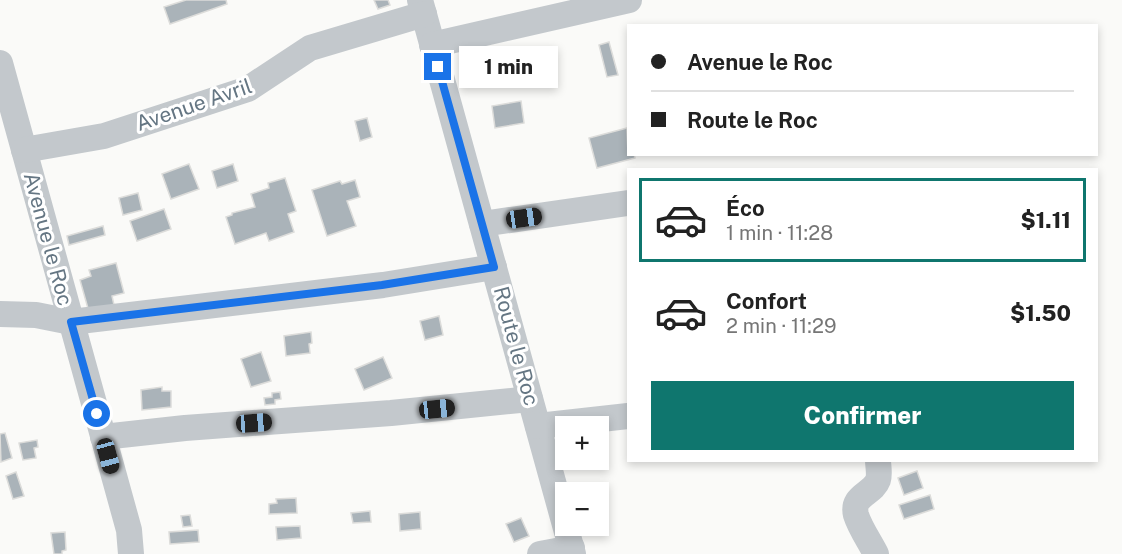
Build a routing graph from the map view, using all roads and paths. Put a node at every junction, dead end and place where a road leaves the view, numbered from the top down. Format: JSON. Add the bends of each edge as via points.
{"nodes":[{"id":1,"x":628,"y":0,"type":"edge"},
{"id":2,"x":422,"y":7,"type":"edge"},
{"id":3,"x":432,"y":45,"type":"junction"},
{"id":4,"x":0,"y":63,"type":"edge"},
{"id":5,"x":24,"y":150,"type":"junction"},
{"id":6,"x":627,"y":203,"type":"edge"},
{"id":7,"x":482,"y":224,"type":"junction"},
{"id":8,"x":494,"y":267,"type":"junction"},
{"id":9,"x":0,"y":314,"type":"edge"},
{"id":10,"x":71,"y":322,"type":"junction"},
{"id":11,"x":530,"y":399,"type":"junction"},
{"id":12,"x":627,"y":416,"type":"edge"},
{"id":13,"x":538,"y":426,"type":"junction"},
{"id":14,"x":103,"y":437,"type":"junction"},
{"id":15,"x":878,"y":462,"type":"edge"},
{"id":16,"x":572,"y":551,"type":"edge"},
{"id":17,"x":130,"y":554,"type":"edge"},
{"id":18,"x":540,"y":554,"type":"edge"},
{"id":19,"x":876,"y":554,"type":"edge"}],
"edges":[{"from":1,"to":3,"type":"street"},
{"from":2,"to":3,"type":"street","name":"Route le Roc"},
{"from":2,"to":5,"type":"street","name":"Avenue Avril","via":[[310,48],[248,89],[104,136]]},
{"from":3,"to":7,"type":"street","name":"Route le Roc"},
{"from":4,"to":5,"type":"street","name":"Avenue le Roc"},
{"from":5,"to":10,"type":"street","name":"Avenue le Roc"},
{"from":6,"to":7,"type":"street"},
{"from":7,"to":8,"type":"street","name":"Route le Roc"},
{"from":8,"to":10,"type":"street","via":[[382,285]]},
{"from":8,"to":11,"type":"street","name":"Route le Roc"},
{"from":9,"to":10,"type":"street","via":[[36,315]]},
{"from":10,"to":14,"type":"street","name":"Avenue le Roc"},
{"from":11,"to":13,"type":"street","name":"Route le Roc"},
{"from":11,"to":14,"type":"street"},
{"from":12,"to":13,"type":"street"},
{"from":13,"to":16,"type":"street","name":"Route le Roc"},
{"from":14,"to":17,"type":"street","name":"Avenue le Roc","via":[[129,530]]},
{"from":15,"to":19,"type":"street","via":[[879,478],[855,507]]},
{"from":16,"to":18,"type":"street"}]}
